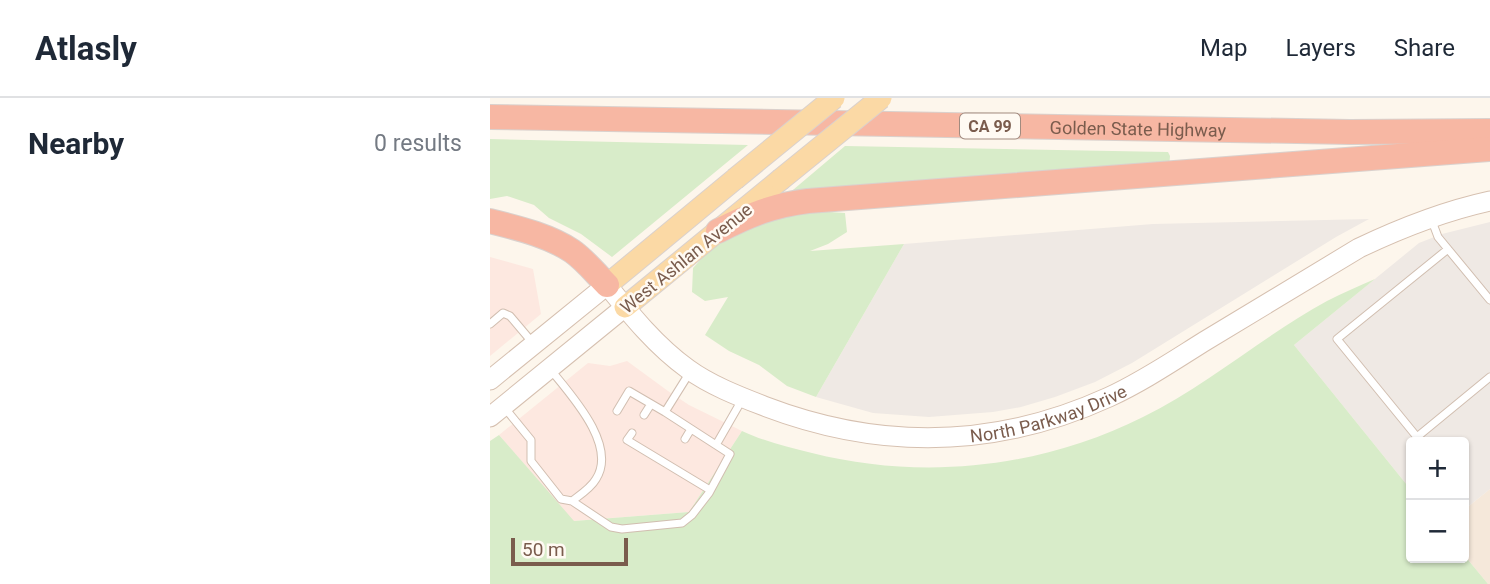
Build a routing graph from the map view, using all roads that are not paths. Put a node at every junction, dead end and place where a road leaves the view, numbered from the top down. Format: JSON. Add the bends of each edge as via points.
{"nodes":[{"id":1,"x":834,"y":98,"type":"edge"},
{"id":2,"x":881,"y":98,"type":"edge"},
{"id":3,"x":490,"y":117,"type":"edge"},
{"id":4,"x":1490,"y":131,"type":"edge"},
{"id":5,"x":1490,"y":149,"type":"edge"},
{"id":6,"x":1490,"y":201,"type":"edge"},
{"id":7,"x":1431,"y":217,"type":"junction"},
{"id":8,"x":490,"y":221,"type":"edge"},
{"id":9,"x":718,"y":231,"type":"junction"},
{"id":10,"x":1447,"y":249,"type":"junction"},
{"id":11,"x":607,"y":285,"type":"junction"},
{"id":12,"x":1490,"y":300,"type":"edge"},
{"id":13,"x":625,"y":307,"type":"junction"},
{"id":14,"x":490,"y":324,"type":"edge"},
{"id":15,"x":534,"y":345,"type":"junction"},
{"id":16,"x":549,"y":369,"type":"junction"},
{"id":17,"x":691,"y":371,"type":"junction"},
{"id":18,"x":491,"y":377,"type":"edge"},
{"id":19,"x":1490,"y":377,"type":"edge"},
{"id":20,"x":743,"y":398,"type":"junction"},
{"id":21,"x":651,"y":404,"type":"junction"},
{"id":22,"x":497,"y":411,"type":"edge"},
{"id":23,"x":617,"y":411,"type":"dead end"},
{"id":24,"x":665,"y":412,"type":"junction"},
{"id":25,"x":644,"y":415,"type":"dead end"},
{"id":26,"x":691,"y":429,"type":"junction"},
{"id":27,"x":632,"y":433,"type":"dead end"},
{"id":28,"x":685,"y":439,"type":"dead end"},
{"id":29,"x":716,"y":445,"type":"junction"},
{"id":30,"x":710,"y":490,"type":"junction"},
{"id":31,"x":572,"y":501,"type":"junction"}],
"edges":[{"from":1,"to":11,"type":"main road","name":"West Ashlan Avenue","bridge":true},
{"from":2,"to":9,"type":"main road","name":"West Ashlan Avenue","bridge":true},
{"from":3,"to":4,"type":"highway","name":"Golden State Highway","number":"CA 99"},
{"from":5,"to":9,"type":"highway","via":[[808,201],[761,210]]},
{"from":6,"to":7,"type":"street","name":"North Parkway Drive"},
{"from":7,"to":10,"type":"lane"},
{"from":7,"to":20,"type":"street","name":"North Parkway Drive","via":[[1359,248],[1110,397],[1027,426],[955,438],[903,438],[821,425]]},
{"from":8,"to":11,"type":"highway","via":[[572,251]]},
{"from":9,"to":13,"type":"main road","name":"West Ashlan Avenue"},
{"from":10,"to":12,"type":"lane"},
{"from":10,"to":19,"type":"lane","via":[[1337,338],[1417,437]]},
{"from":11,"to":13,"type":"street","name":"North Parkway Drive"},
{"from":11,"to":15,"type":"street","name":"West Ashlan Avenue"},
{"from":13,"to":16,"type":"street","name":"West Ashlan Avenue"},
{"from":13,"to":17,"type":"street","name":"North Parkway Drive"},
{"from":14,"to":15,"type":"lane","via":[[503,313],[510,316]]},
{"from":15,"to":18,"type":"street","name":"West Ashlan Avenue"},
{"from":16,"to":22,"type":"street","name":"West Ashlan Avenue"},
{"from":16,"to":31,"type":"lane","via":[[582,409],[601,449],[595,482]]},
{"from":17,"to":20,"type":"street","name":"North Parkway Drive"},
{"from":17,"to":24,"type":"lane"},
{"from":20,"to":29,"type":"lane"},
{"from":21,"to":23,"type":"lane","via":[[629,391]]},
{"from":21,"to":24,"type":"lane"},
{"from":21,"to":25,"type":"lane"},
{"from":22,"to":31,"type":"lane","via":[[531,440],[531,461],[561,499]]},
{"from":24,"to":26,"type":"lane"},
{"from":26,"to":28,"type":"lane"},
{"from":26,"to":29,"type":"lane"},
{"from":27,"to":30,"type":"lane","via":[[627,440],[671,462]]},
{"from":29,"to":30,"type":"lane","via":[[730,454]]},
{"from":30,"to":31,"type":"lane","via":[[682,523],[622,529],[611,527]]}]}
